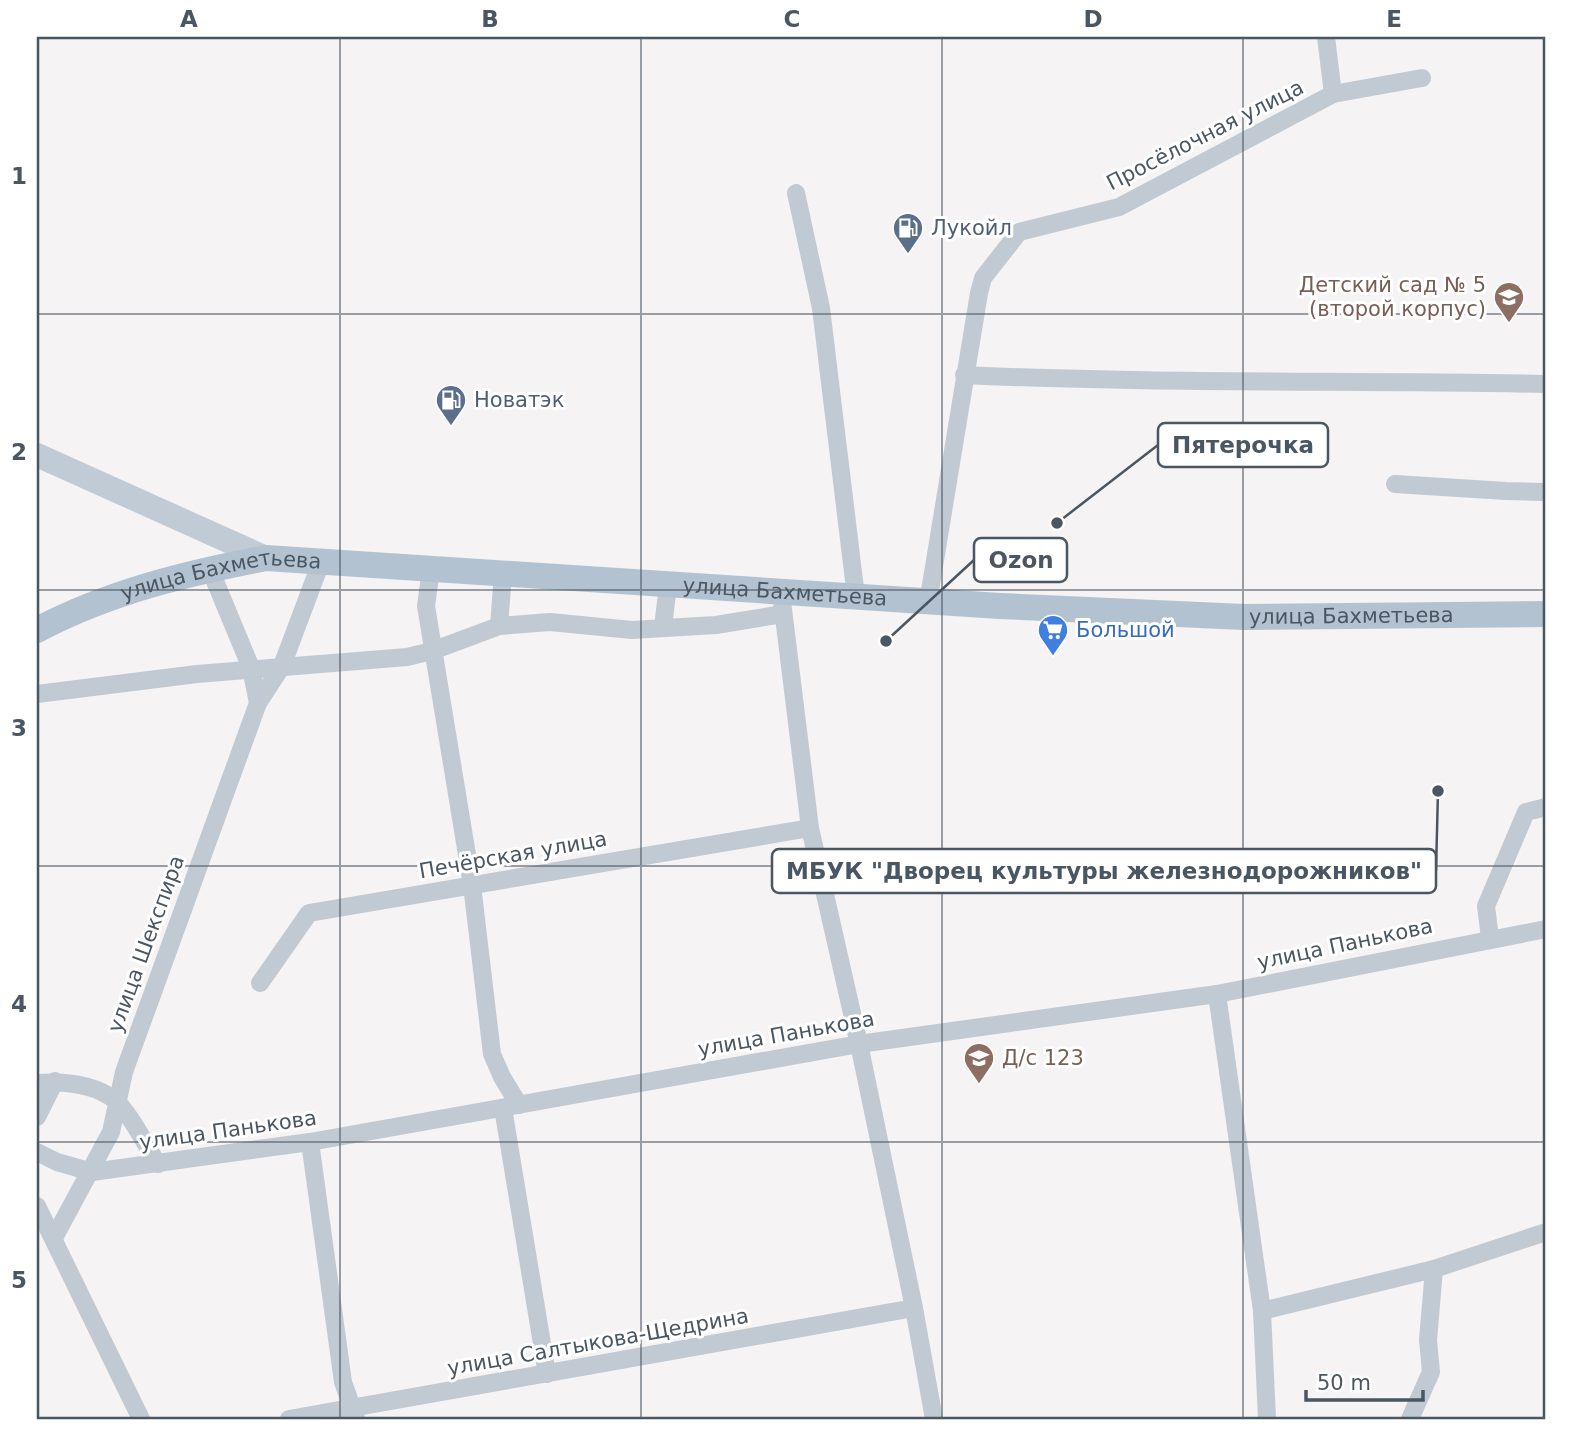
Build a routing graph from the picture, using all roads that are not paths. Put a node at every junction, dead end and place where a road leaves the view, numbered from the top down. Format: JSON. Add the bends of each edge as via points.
{"nodes":[{"id":1,"x":1326,"y":37,"type":"edge"},
{"id":2,"x":1422,"y":78,"type":"dead end"},
{"id":3,"x":1333,"y":94,"type":"junction"},
{"id":4,"x":796,"y":193,"type":"dead end"},
{"id":5,"x":964,"y":375,"type":"junction"},
{"id":6,"x":1546,"y":384,"type":"edge"},
{"id":7,"x":37,"y":455,"type":"edge"},
{"id":8,"x":1395,"y":484,"type":"dead end"},
{"id":9,"x":1546,"y":492,"type":"edge"},
{"id":10,"x":266,"y":558,"type":"junction"},
{"id":11,"x":320,"y":562,"type":"junction"},
{"id":12,"x":210,"y":569,"type":"junction"},
{"id":13,"x":431,"y":569,"type":"junction"},
{"id":14,"x":503,"y":575,"type":"junction"},
{"id":15,"x":668,"y":585,"type":"junction"},
{"id":16,"x":856,"y":597,"type":"junction"},
{"id":17,"x":782,"y":603,"type":"junction"},
{"id":18,"x":928,"y":603,"type":"junction"},
{"id":19,"x":1546,"y":614,"type":"edge"},
{"id":20,"x":499,"y":626,"type":"junction"},
{"id":21,"x":663,"y":627,"type":"junction"},
{"id":22,"x":37,"y":630,"type":"edge"},
{"id":23,"x":432,"y":651,"type":"junction"},
{"id":24,"x":282,"y":666,"type":"junction"},
{"id":25,"x":251,"y":668,"type":"junction"},
{"id":26,"x":37,"y":694,"type":"edge"},
{"id":27,"x":258,"y":703,"type":"junction"},
{"id":28,"x":1546,"y":807,"type":"edge"},
{"id":29,"x":810,"y":828,"type":"junction"},
{"id":30,"x":472,"y":886,"type":"junction"},
{"id":31,"x":1546,"y":929,"type":"edge"},
{"id":32,"x":1490,"y":938,"type":"junction"},
{"id":33,"x":260,"y":983,"type":"dead end"},
{"id":34,"x":1217,"y":994,"type":"junction"},
{"id":35,"x":859,"y":1044,"type":"junction"},
{"id":36,"x":55,"y":1081,"type":"junction"},
{"id":37,"x":37,"y":1083,"type":"edge"},
{"id":38,"x":117,"y":1101,"type":"junction"},
{"id":39,"x":511,"y":1106,"type":"junction"},
{"id":40,"x":37,"y":1117,"type":"edge"},
{"id":41,"x":310,"y":1142,"type":"junction"},
{"id":42,"x":37,"y":1152,"type":"edge"},
{"id":43,"x":158,"y":1164,"type":"junction"},
{"id":44,"x":92,"y":1172,"type":"junction"},
{"id":45,"x":37,"y":1206,"type":"edge"},
{"id":46,"x":1546,"y":1232,"type":"edge"},
{"id":47,"x":54,"y":1238,"type":"junction"},
{"id":48,"x":1434,"y":1269,"type":"junction"},
{"id":49,"x":914,"y":1308,"type":"junction"},
{"id":50,"x":1262,"y":1311,"type":"junction"},
{"id":51,"x":547,"y":1374,"type":"junction"},
{"id":52,"x":355,"y":1414,"type":"edge"},
{"id":53,"x":141,"y":1419,"type":"edge"},
{"id":54,"x":289,"y":1419,"type":"edge"},
{"id":55,"x":934,"y":1419,"type":"edge"},
{"id":56,"x":1266,"y":1419,"type":"edge"},
{"id":57,"x":1410,"y":1419,"type":"edge"}],
"edges":[{"from":1,"to":3,"type":"street"},
{"from":2,"to":3,"type":"street","name":"Просёлочная улица"},
{"from":3,"to":5,"type":"street","name":"Просёлочная улица","via":[[1119,207],[1019,232],[983,278]]},
{"from":4,"to":16,"type":"street","via":[[821,308]]},
{"from":5,"to":6,"type":"street","via":[[1082,381]]},
{"from":5,"to":18,"type":"street","name":"Просёлочная улица"},
{"from":7,"to":10,"type":"main road"},
{"from":8,"to":9,"type":"street"},
{"from":10,"to":11,"type":"main road","name":"улица Бахметьева"},
{"from":10,"to":12,"type":"main road","name":"улица Бахметьева"},
{"from":11,"to":13,"type":"main road","name":"улица Бахметьева"},
{"from":11,"to":24,"type":"street","name":"улица Шекспира"},
{"from":12,"to":22,"type":"main road","name":"улица Бахметьева","via":[[138,587]]},
{"from":12,"to":25,"type":"street"},
{"from":13,"to":14,"type":"main road","name":"улица Бахметьева"},
{"from":13,"to":23,"type":"street","via":[[426,606]]},
{"from":14,"to":15,"type":"main road","name":"улица Бахметьева"},
{"from":14,"to":20,"type":"street"},
{"from":15,"to":17,"type":"main road","name":"улица Бахметьева"},
{"from":15,"to":21,"type":"street"},
{"from":16,"to":17,"type":"main road","name":"улица Бахметьева"},
{"from":16,"to":18,"type":"main road","name":"улица Бахметьева"},
{"from":17,"to":21,"type":"street","via":[[716,625]]},
{"from":17,"to":29,"type":"street"},
{"from":18,"to":19,"type":"main road","name":"улица Бахметьева","via":[[1244,617]]},
{"from":20,"to":21,"type":"street","via":[[550,622],[605,629]]},
{"from":20,"to":23,"type":"street"},
{"from":23,"to":24,"type":"street"},
{"from":23,"to":30,"type":"street"},
{"from":24,"to":25,"type":"street"},
{"from":24,"to":27,"type":"street","name":"улица Шекспира"},
{"from":25,"to":26,"type":"street"},
{"from":25,"to":27,"type":"street"},
{"from":27,"to":38,"type":"street","name":"улица Шекспира"},
{"from":28,"to":32,"type":"street","via":[[1526,812],[1486,906]]},
{"from":29,"to":30,"type":"street","name":"Печёрская улица"},
{"from":29,"to":35,"type":"street"},
{"from":30,"to":33,"type":"street","name":"Печёрская улица","via":[[309,913]]},
{"from":30,"to":39,"type":"street","via":[[492,1054]]},
{"from":31,"to":32,"type":"street","name":"улица Панькова"},
{"from":32,"to":34,"type":"street","name":"улица Панькова"},
{"from":34,"to":35,"type":"street","name":"улица Панькова"},
{"from":34,"to":50,"type":"street"},
{"from":35,"to":39,"type":"street","name":"улица Панькова"},
{"from":35,"to":49,"type":"street"},
{"from":36,"to":37,"type":"street"},
{"from":36,"to":38,"type":"street","via":[[93,1087]]},
{"from":36,"to":40,"type":"street"},
{"from":38,"to":43,"type":"street"},
{"from":38,"to":44,"type":"street","name":"улица Шекспира","via":[[111,1132]]},
{"from":39,"to":41,"type":"street","name":"улица Панькова"},
{"from":39,"to":51,"type":"street"},
{"from":41,"to":43,"type":"street","name":"улица Панькова"},
{"from":41,"to":52,"type":"street","via":[[343,1382]]},
{"from":42,"to":44,"type":"street","name":"улица Панькова"},
{"from":43,"to":44,"type":"street","name":"улица Панькова"},
{"from":44,"to":47,"type":"street","name":"улица Шекспира"},
{"from":45,"to":47,"type":"street"},
{"from":46,"to":48,"type":"street"},
{"from":47,"to":53,"type":"street"},
{"from":48,"to":50,"type":"street"},
{"from":48,"to":57,"type":"street","via":[[1428,1340],[1431,1372]]},
{"from":49,"to":51,"type":"street","name":"улица Салтыкова-Щедрина"},
{"from":49,"to":55,"type":"street"},
{"from":50,"to":56,"type":"street"},
{"from":51,"to":52,"type":"street","name":"улица Салтыкова-Щедрина"},
{"from":52,"to":54,"type":"street","name":"улица Салтыкова-Щедрина"}]}
